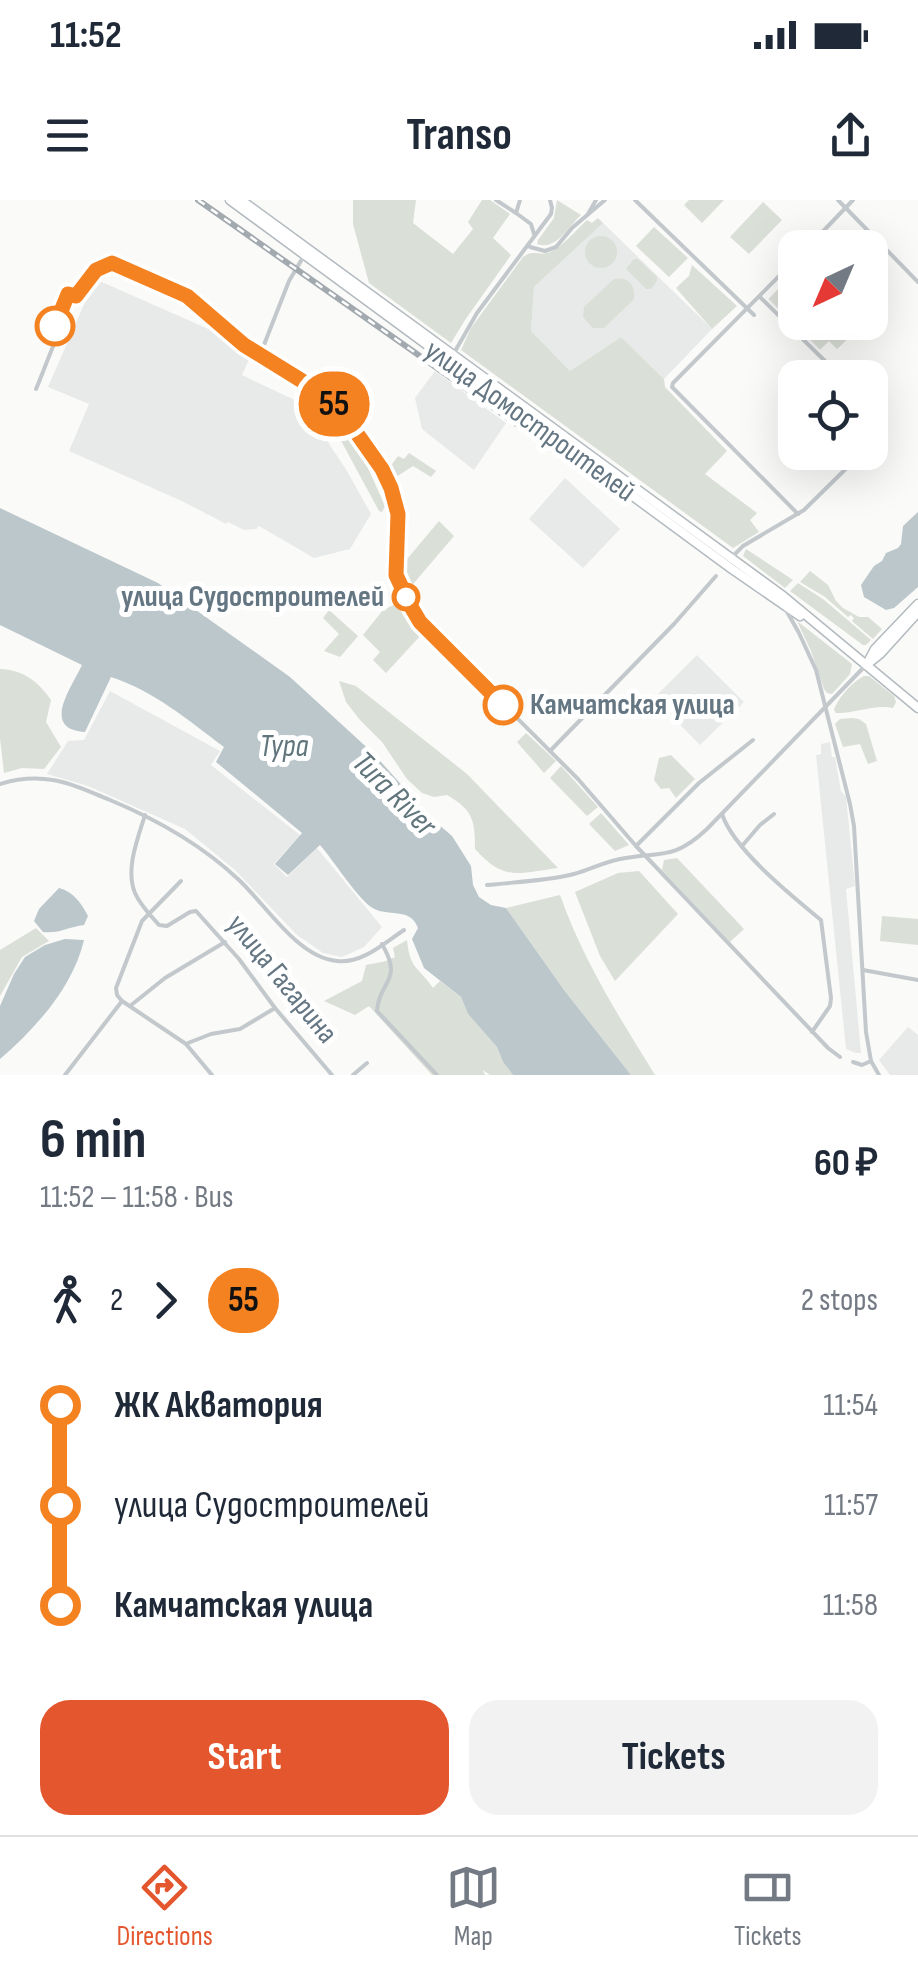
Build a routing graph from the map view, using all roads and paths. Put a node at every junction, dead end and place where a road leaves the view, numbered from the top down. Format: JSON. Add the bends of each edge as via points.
{"nodes":[{"id":1,"x":230,"y":200,"type":"edge"},
{"id":2,"x":242,"y":200,"type":"edge"},
{"id":3,"x":496,"y":200,"type":"edge"},
{"id":4,"x":520,"y":200,"type":"edge"},
{"id":5,"x":550,"y":200,"type":"edge"},
{"id":6,"x":596,"y":200,"type":"edge"},
{"id":7,"x":605,"y":200,"type":"edge"},
{"id":8,"x":634,"y":200,"type":"edge"},
{"id":9,"x":838,"y":200,"type":"edge"},
{"id":10,"x":853,"y":200,"type":"edge"},
{"id":11,"x":846,"y":208,"type":"junction"},
{"id":12,"x":516,"y":213,"type":"junction"},
{"id":13,"x":588,"y":214,"type":"junction"},
{"id":14,"x":825,"y":230,"type":"edge"},
{"id":15,"x":534,"y":238,"type":"junction"},
{"id":16,"x":529,"y":246,"type":"junction"},
{"id":17,"x":306,"y":252,"type":"junction"},
{"id":18,"x":778,"y":278,"type":"edge"},
{"id":19,"x":918,"y":282,"type":"edge"},
{"id":20,"x":760,"y":297,"type":"junction"},
{"id":21,"x":748,"y":309,"type":"junction"},
{"id":22,"x":754,"y":315,"type":"dead end"},
{"id":23,"x":260,"y":355,"type":"junction"},
{"id":24,"x":451,"y":358,"type":"junction"},
{"id":25,"x":824,"y":360,"type":"edge"},
{"id":26,"x":36,"y":388,"type":"dead end"},
{"id":27,"x":844,"y":470,"type":"edge"},
{"id":28,"x":798,"y":514,"type":"junction"},
{"id":29,"x":728,"y":561,"type":"junction"},
{"id":30,"x":716,"y":576,"type":"dead end"},
{"id":31,"x":779,"y":602,"type":"junction"},
{"id":32,"x":918,"y":604,"type":"edge"},
{"id":33,"x":918,"y":612,"type":"edge"},
{"id":34,"x":833,"y":638,"type":"junction"},
{"id":35,"x":866,"y":664,"type":"junction"},
{"id":36,"x":826,"y":708,"type":"junction"},
{"id":37,"x":918,"y":708,"type":"edge"},
{"id":38,"x":753,"y":740,"type":"dead end"},
{"id":39,"x":550,"y":750,"type":"junction"},
{"id":40,"x":0,"y":784,"type":"edge"},
{"id":41,"x":722,"y":814,"type":"junction"},
{"id":42,"x":774,"y":814,"type":"dead end"},
{"id":43,"x":146,"y":815,"type":"junction"},
{"id":44,"x":636,"y":846,"type":"junction"},
{"id":45,"x":742,"y":846,"type":"junction"},
{"id":46,"x":646,"y":855,"type":"junction"},
{"id":47,"x":180,"y":881,"type":"dead end"},
{"id":48,"x":487,"y":885,"type":"dead end"},
{"id":49,"x":148,"y":913,"type":"junction"},
{"id":50,"x":404,"y":930,"type":"dead end"},
{"id":51,"x":225,"y":942,"type":"junction"},
{"id":52,"x":382,"y":944,"type":"junction"},
{"id":53,"x":863,"y":970,"type":"junction"},
{"id":54,"x":918,"y":980,"type":"edge"},
{"id":55,"x":122,"y":1001,"type":"junction"},
{"id":56,"x":130,"y":1006,"type":"junction"},
{"id":57,"x":274,"y":1008,"type":"junction"},
{"id":58,"x":812,"y":1032,"type":"junction"},
{"id":59,"x":186,"y":1044,"type":"junction"},
{"id":60,"x":840,"y":1057,"type":"dead end"},
{"id":61,"x":871,"y":1061,"type":"junction"},
{"id":62,"x":854,"y":1062,"type":"dead end"},
{"id":63,"x":368,"y":1063,"type":"dead end"},
{"id":64,"x":65,"y":1075,"type":"edge"},
{"id":65,"x":212,"y":1075,"type":"edge"},
{"id":66,"x":332,"y":1075,"type":"edge"},
{"id":67,"x":353,"y":1075,"type":"edge"},
{"id":68,"x":438,"y":1075,"type":"edge"},
{"id":69,"x":879,"y":1075,"type":"edge"}],
"edges":[{"from":1,"to":17,"type":"main road","name":"улица Домостроителей"},
{"from":2,"to":17,"type":"main road","name":"улица Домостроителей"},
{"from":3,"to":12,"type":"street"},
{"from":4,"to":12,"type":"street"},
{"from":5,"to":15,"type":"street","via":[[551,214]]},
{"from":6,"to":13,"type":"street"},
{"from":7,"to":13,"type":"street"},
{"from":8,"to":21,"type":"street"},
{"from":9,"to":11,"type":"street"},
{"from":10,"to":11,"type":"street"},
{"from":11,"to":14,"type":"street"},
{"from":11,"to":19,"type":"street"},
{"from":12,"to":15,"type":"street","via":[[532,224]]},
{"from":13,"to":16,"type":"street","via":[[556,247]]},
{"from":15,"to":16,"type":"street"},
{"from":16,"to":24,"type":"street"},
{"from":17,"to":23,"type":"street"},
{"from":17,"to":24,"type":"main road","name":"улица Домостроителей"},
{"from":18,"to":20,"type":"street"},
{"from":20,"to":21,"type":"street"},
{"from":20,"to":25,"type":"street"},
{"from":21,"to":22,"type":"street"},
{"from":21,"to":28,"type":"street","via":[[673,383],[674,391]]},
{"from":23,"to":26,"type":"street","via":[[187,296],[112,263],[79,292]]},
{"from":23,"to":39,"type":"street","via":[[320,392],[356,430],[391,488],[398,514],[396,575],[420,622]]},
{"from":24,"to":29,"type":"main road","name":"улица Домостроителей"},
{"from":27,"to":28,"type":"street"},
{"from":28,"to":29,"type":"street"},
{"from":29,"to":31,"type":"main road","name":"улица Домостроителей"},
{"from":29,"to":34,"type":"main road","name":"улица Домостроителей"},
{"from":30,"to":39,"type":"street"},
{"from":31,"to":34,"type":"main road","name":"улица Домостроителей"},
{"from":31,"to":36,"type":"street","via":[[810,658]]},
{"from":32,"to":35,"type":"main road"},
{"from":33,"to":35,"type":"main road"},
{"from":34,"to":35,"type":"main road","name":"улица Домостроителей"},
{"from":35,"to":36,"type":"street"},
{"from":35,"to":37,"type":"main road","name":"улица Домостроителей"},
{"from":36,"to":41,"type":"street"},
{"from":36,"to":53,"type":"street","via":[[854,826]]},
{"from":38,"to":44,"type":"street"},
{"from":39,"to":44,"type":"street"},
{"from":40,"to":43,"type":"street","via":[[58,781]]},
{"from":41,"to":45,"type":"street"},
{"from":41,"to":46,"type":"street","via":[[680,850]]},
{"from":42,"to":45,"type":"street"},
{"from":43,"to":49,"type":"street","via":[[132,880]]},
{"from":43,"to":52,"type":"street","via":[[214,858],[320,958],[359,959]]},
{"from":44,"to":46,"type":"street"},
{"from":45,"to":58,"type":"street","via":[[822,920],[831,998]]},
{"from":46,"to":48,"type":"street","via":[[571,875]]},
{"from":46,"to":58,"type":"street"},
{"from":47,"to":49,"type":"street"},
{"from":49,"to":51,"type":"street","name":"улица Гагарина","via":[[167,926],[196,911]]},
{"from":49,"to":55,"type":"street","via":[[116,988]]},
{"from":50,"to":52,"type":"street"},
{"from":51,"to":56,"type":"street"},
{"from":51,"to":57,"type":"street","name":"улица Гагарина"},
{"from":52,"to":68,"type":"street","via":[[392,966],[377,1011]]},
{"from":53,"to":54,"type":"street"},
{"from":53,"to":61,"type":"street"},
{"from":55,"to":56,"type":"street"},
{"from":55,"to":64,"type":"street"},
{"from":56,"to":59,"type":"street"},
{"from":57,"to":59,"type":"street","via":[[240,1030]]},
{"from":57,"to":66,"type":"street","name":"улица Гагарина"},
{"from":58,"to":60,"type":"street"},
{"from":59,"to":65,"type":"street"},
{"from":61,"to":62,"type":"street"},
{"from":61,"to":69,"type":"street"},
{"from":63,"to":67,"type":"street"}]}
